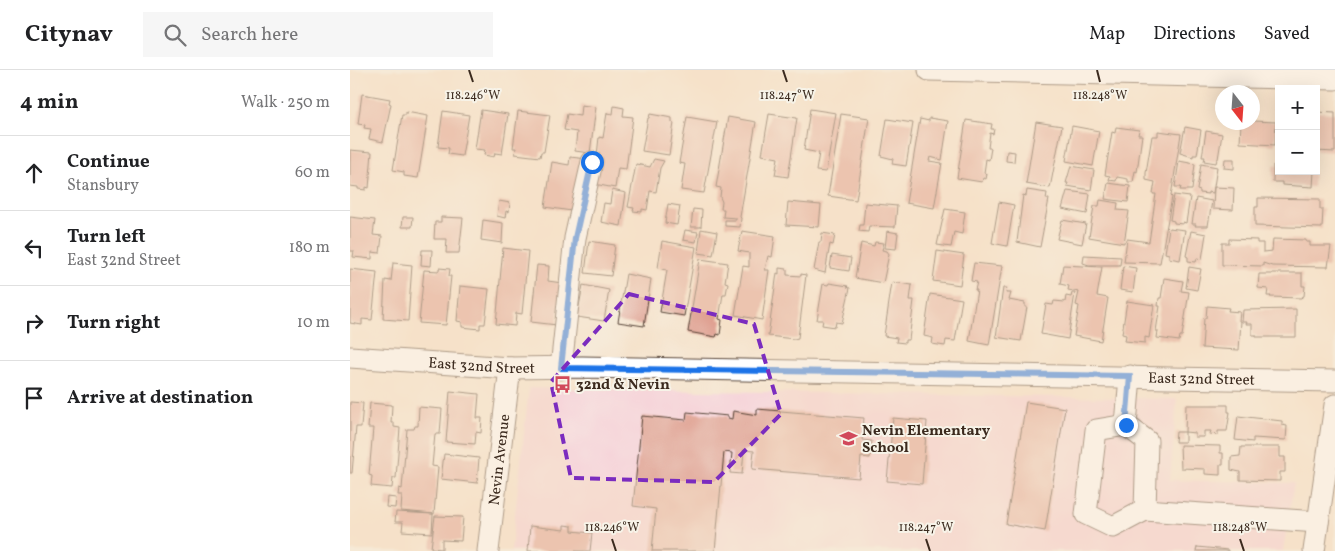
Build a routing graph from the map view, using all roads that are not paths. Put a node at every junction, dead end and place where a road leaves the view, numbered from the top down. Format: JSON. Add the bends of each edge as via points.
{"nodes":[{"id":1,"x":929,"y":70,"type":"edge"},
{"id":2,"x":1034,"y":71,"type":"edge"},
{"id":3,"x":1335,"y":79,"type":"edge"},
{"id":4,"x":592,"y":162,"type":"dead end"},
{"id":5,"x":350,"y":357,"type":"edge"},
{"id":6,"x":510,"y":368,"type":"junction"},
{"id":7,"x":561,"y":368,"type":"junction"},
{"id":8,"x":1130,"y":376,"type":"junction"},
{"id":9,"x":1335,"y":381,"type":"edge"},
{"id":10,"x":1335,"y":405,"type":"edge"},
{"id":11,"x":1126,"y":425,"type":"junction"},
{"id":12,"x":1145,"y":510,"type":"junction"},
{"id":13,"x":1318,"y":522,"type":"junction"},
{"id":14,"x":488,"y":551,"type":"edge"},
{"id":15,"x":1314,"y":551,"type":"edge"}],
"edges":[{"from":1,"to":2,"type":"street"},
{"from":2,"to":3,"type":"street"},
{"from":4,"to":7,"type":"street","via":[[575,238]]},
{"from":5,"to":6,"type":"street","name":"East 32nd Street"},
{"from":6,"to":7,"type":"street","name":"East 32nd Street"},
{"from":6,"to":14,"type":"street","name":"Nevin Avenue"},
{"from":7,"to":8,"type":"street","name":"East 32nd Street"},
{"from":8,"to":9,"type":"street","name":"East 32nd Street"},
{"from":8,"to":11,"type":"street"},
{"from":10,"to":13,"type":"street"},
{"from":11,"to":12,"type":"street","via":[[1147,442]]},
{"from":11,"to":12,"type":"street","via":[[1096,430],[1086,514],[1113,527]]},
{"from":12,"to":13,"type":"street"},
{"from":13,"to":15,"type":"street"}]}
